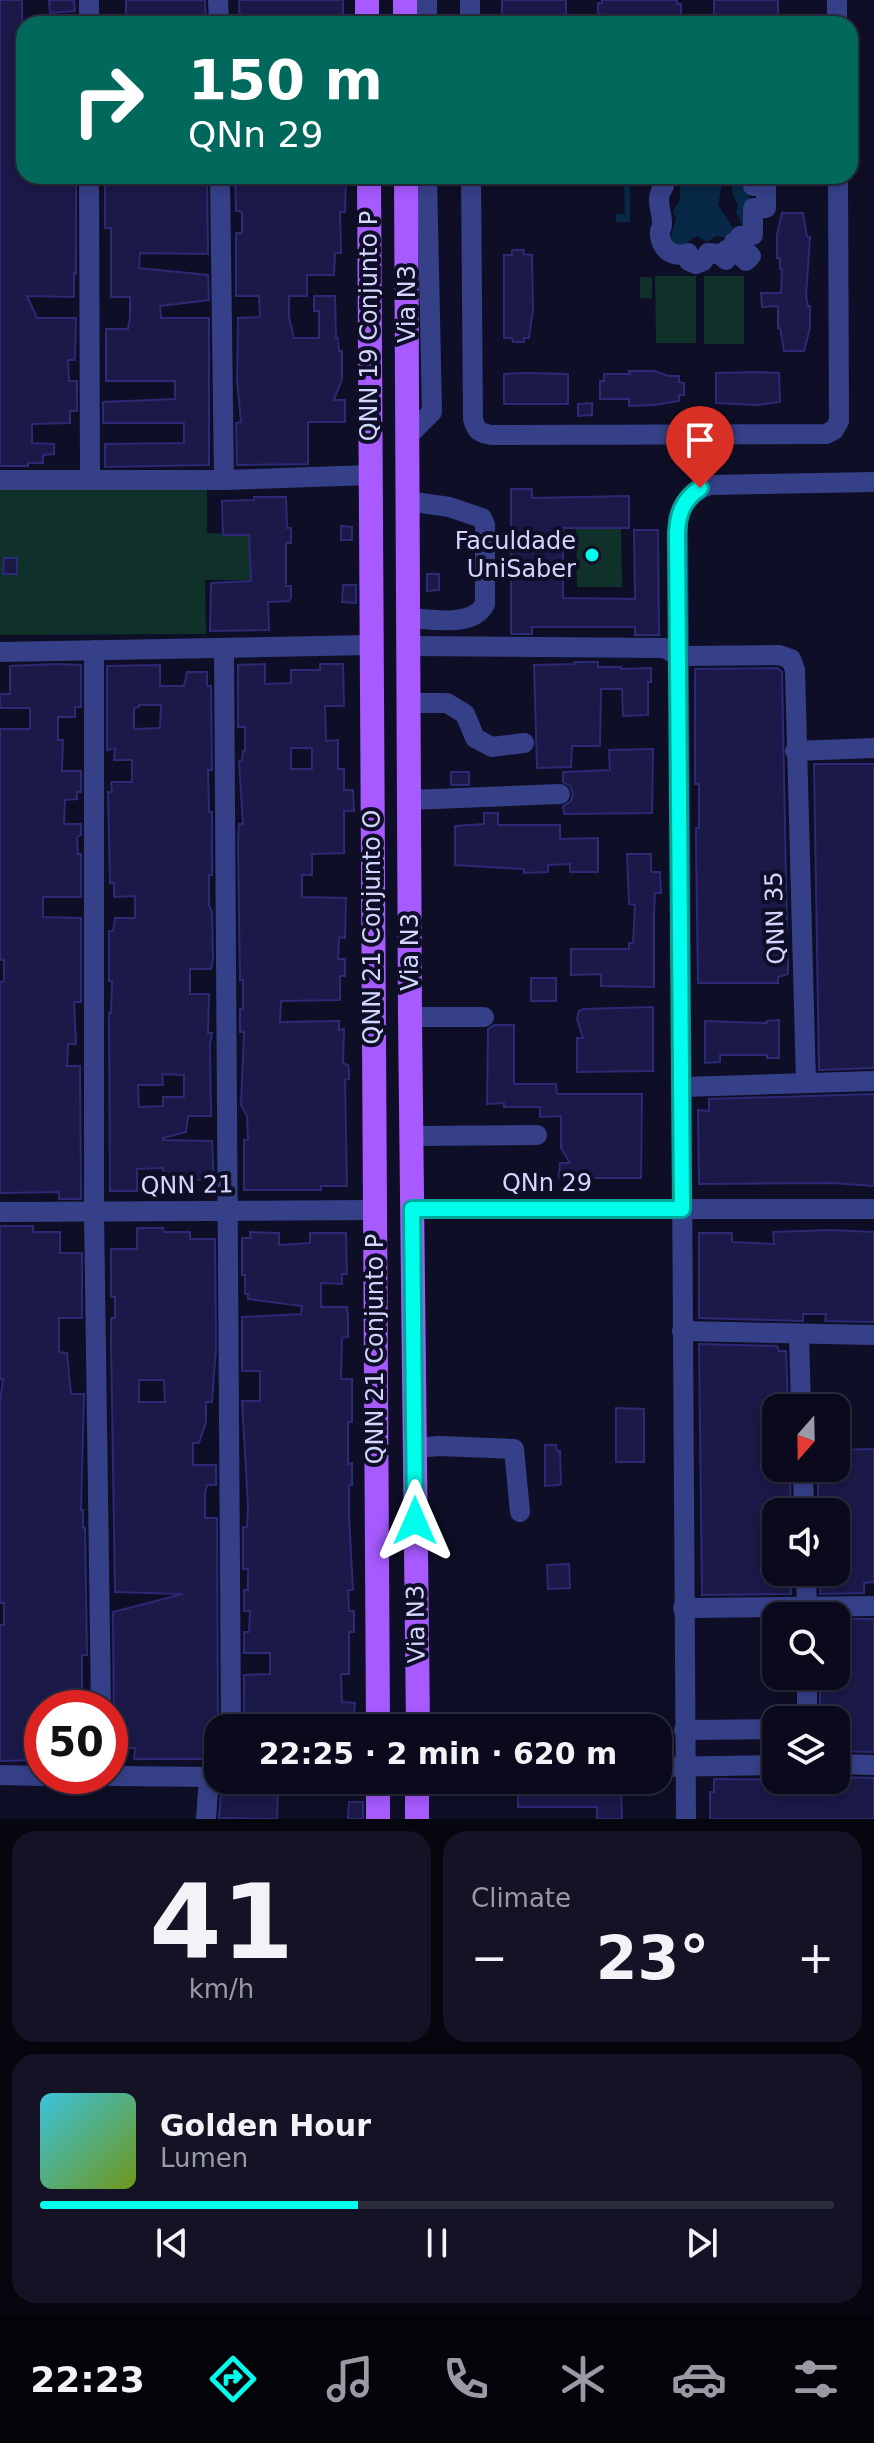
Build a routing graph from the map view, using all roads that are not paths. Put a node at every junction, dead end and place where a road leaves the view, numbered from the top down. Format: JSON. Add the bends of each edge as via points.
{"nodes":[{"id":1,"x":89,"y":184,"type":"edge"},
{"id":2,"x":220,"y":184,"type":"edge"},
{"id":3,"x":369,"y":184,"type":"edge"},
{"id":4,"x":377,"y":184,"type":"edge"},
{"id":5,"x":406,"y":184,"type":"edge"},
{"id":6,"x":427,"y":184,"type":"edge"},
{"id":7,"x":471,"y":184,"type":"edge"},
{"id":8,"x":663,"y":184,"type":"edge"},
{"id":9,"x":753,"y":184,"type":"edge"},
{"id":10,"x":838,"y":184,"type":"edge"},
{"id":11,"x":406,"y":221,"type":"junction"},
{"id":12,"x":370,"y":269,"type":"junction"},
{"id":13,"x":408,"y":430,"type":"junction"},
{"id":14,"x":370,"y":475,"type":"junction"},
{"id":15,"x":0,"y":480,"type":"edge"},
{"id":16,"x":90,"y":480,"type":"junction"},
{"id":17,"x":224,"y":480,"type":"junction"},
{"id":18,"x":874,"y":482,"type":"edge"},
{"id":19,"x":408,"y":501,"type":"junction"},
{"id":20,"x":409,"y":618,"type":"junction"},
{"id":21,"x":409,"y":646,"type":"junction"},
{"id":22,"x":224,"y":649,"type":"junction"},
{"id":23,"x":94,"y":650,"type":"junction"},
{"id":24,"x":0,"y":652,"type":"edge"},
{"id":25,"x":370,"y":652,"type":"junction"},
{"id":26,"x":679,"y":656,"type":"junction"},
{"id":27,"x":409,"y":703,"type":"junction"},
{"id":28,"x":524,"y":743,"type":"dead end"},
{"id":29,"x":874,"y":748,"type":"edge"},
{"id":30,"x":795,"y":751,"type":"junction"},
{"id":31,"x":560,"y":794,"type":"dead end"},
{"id":32,"x":410,"y":800,"type":"junction"},
{"id":33,"x":410,"y":910,"type":"junction"},
{"id":34,"x":372,"y":959,"type":"junction"},
{"id":35,"x":410,"y":1017,"type":"junction"},
{"id":36,"x":484,"y":1017,"type":"dead end"},
{"id":37,"x":874,"y":1081,"type":"edge"},
{"id":38,"x":806,"y":1083,"type":"junction"},
{"id":39,"x":683,"y":1087,"type":"junction"},
{"id":40,"x":412,"y":1105,"type":"junction"},
{"id":41,"x":537,"y":1135,"type":"dead end"},
{"id":42,"x":413,"y":1136,"type":"junction"},
{"id":43,"x":412,"y":1209,"type":"junction"},
{"id":44,"x":682,"y":1209,"type":"junction"},
{"id":45,"x":874,"y":1209,"type":"edge"},
{"id":46,"x":375,"y":1210,"type":"junction"},
{"id":47,"x":226,"y":1211,"type":"junction"},
{"id":48,"x":0,"y":1212,"type":"edge"},
{"id":49,"x":94,"y":1212,"type":"junction"},
{"id":50,"x":682,"y":1331,"type":"junction"},
{"id":51,"x":799,"y":1334,"type":"junction"},
{"id":52,"x":874,"y":1335,"type":"edge"},
{"id":53,"x":374,"y":1387,"type":"junction"},
{"id":54,"x":801,"y":1394,"type":"edge"},
{"id":55,"x":415,"y":1448,"type":"junction"},
{"id":56,"x":520,"y":1512,"type":"dead end"},
{"id":57,"x":415,"y":1546,"type":"junction"},
{"id":58,"x":376,"y":1586,"type":"junction"},
{"id":59,"x":874,"y":1606,"type":"edge"},
{"id":60,"x":683,"y":1608,"type":"junction"},
{"id":61,"x":850,"y":1608,"type":"edge"},
{"id":62,"x":762,"y":1610,"type":"edge"},
{"id":63,"x":101,"y":1690,"type":"edge"},
{"id":64,"x":231,"y":1714,"type":"edge"},
{"id":65,"x":378,"y":1714,"type":"edge"},
{"id":66,"x":417,"y":1714,"type":"edge"},
{"id":67,"x":418,"y":1714,"type":"edge"},
{"id":68,"x":762,"y":1729,"type":"edge"},
{"id":69,"x":684,"y":1730,"type":"junction"},
{"id":70,"x":850,"y":1764,"type":"edge"},
{"id":71,"x":762,"y":1765,"type":"edge"},
{"id":72,"x":874,"y":1765,"type":"edge"},
{"id":73,"x":672,"y":1766,"type":"edge"},
{"id":74,"x":685,"y":1766,"type":"junction"},
{"id":75,"x":0,"y":1775,"type":"edge"},
{"id":76,"x":24,"y":1776,"type":"edge"},
{"id":77,"x":128,"y":1776,"type":"edge"},
{"id":78,"x":204,"y":1777,"type":"edge"},
{"id":79,"x":211,"y":1794,"type":"edge"},
{"id":80,"x":378,"y":1794,"type":"edge"},
{"id":81,"x":417,"y":1794,"type":"edge"},
{"id":82,"x":206,"y":1819,"type":"edge"},
{"id":83,"x":378,"y":1819,"type":"edge"},
{"id":84,"x":417,"y":1819,"type":"edge"},
{"id":85,"x":686,"y":1819,"type":"edge"}],
"edges":[{"from":1,"to":16,"type":"street"},
{"from":2,"to":17,"type":"street"},
{"from":3,"to":12,"type":"main road","name":"QNN 19 Conjunto P"},
{"from":4,"to":11,"type":"main road","via":[[378,226],[395,235]]},
{"from":5,"to":11,"type":"main road","name":"Via N3"},
{"from":6,"to":13,"type":"street","via":[[432,412]]},
{"from":7,"to":10,"type":"street","via":[[475,427],[491,435],[523,435],[834,430],[839,421]]},
{"from":8,"to":9,"type":"street","via":[[658,203],[662,241],[672,254],[688,253],[696,264],[708,253],[726,260],[726,250],[732,250],[734,242],[746,261],[751,256],[742,248],[740,236],[753,235],[753,208],[766,208],[766,186]]},
{"from":11,"to":13,"type":"main road","name":"Via N3"},
{"from":12,"to":13,"type":"main road","via":[[380,255],[396,264],[396,350]]},
{"from":12,"to":14,"type":"main road","name":"QNN 19 Conjunto P"},
{"from":13,"to":19,"type":"main road","name":"Via N3"},
{"from":14,"to":17,"type":"street"},
{"from":14,"to":25,"type":"main road"},
{"from":15,"to":16,"type":"street"},
{"from":16,"to":17,"type":"street"},
{"from":18,"to":26,"type":"street","via":[[709,485],[691,494],[678,520]]},
{"from":19,"to":20,"type":"main road","name":"Via N3"},
{"from":19,"to":20,"type":"street","via":[[449,507],[482,518],[485,525],[481,612],[451,620]]},
{"from":20,"to":21,"type":"main road","name":"Via N3"},
{"from":21,"to":26,"type":"street","via":[[664,648]]},
{"from":21,"to":27,"type":"main road","name":"Via N3"},
{"from":22,"to":23,"type":"street"},
{"from":22,"to":25,"type":"street"},
{"from":22,"to":47,"type":"street"},
{"from":23,"to":24,"type":"street"},
{"from":23,"to":49,"type":"street"},
{"from":25,"to":33,"type":"main road","via":[[382,706],[382,914],[398,924]]},
{"from":25,"to":34,"type":"main road","name":"QNN 21 Conjunto O"},
{"from":26,"to":30,"type":"street","name":"QNN 35","via":[[791,659]]},
{"from":26,"to":39,"type":"street"},
{"from":27,"to":28,"type":"street","via":[[447,703],[465,714],[475,738],[492,747]]},
{"from":27,"to":32,"type":"main road","name":"Via N3"},
{"from":29,"to":30,"type":"street"},
{"from":30,"to":38,"type":"street","name":"QNN 35"},
{"from":31,"to":32,"type":"street"},
{"from":32,"to":33,"type":"main road","name":"Via N3"},
{"from":33,"to":35,"type":"main road","name":"Via N3"},
{"from":34,"to":40,"type":"main road","via":[[383,947],[400,956],[401,1049]]},
{"from":34,"to":46,"type":"main road","name":"QNN 21 Conjunto O"},
{"from":35,"to":36,"type":"street"},
{"from":35,"to":40,"type":"main road","name":"Via N3"},
{"from":37,"to":38,"type":"street"},
{"from":38,"to":39,"type":"street"},
{"from":39,"to":44,"type":"street"},
{"from":40,"to":42,"type":"main road","name":"Via N3"},
{"from":41,"to":42,"type":"street"},
{"from":42,"to":43,"type":"main road","name":"Via N3"},
{"from":43,"to":44,"type":"street","name":"QNn 29"},
{"from":43,"to":55,"type":"main road","name":"Via N3"},
{"from":44,"to":45,"type":"street"},
{"from":44,"to":50,"type":"street"},
{"from":46,"to":47,"type":"street","name":"QNN 21"},
{"from":46,"to":53,"type":"main road","name":"QNN 21 Conjunto P"},
{"from":47,"to":49,"type":"street","name":"QNN 21"},
{"from":47,"to":64,"type":"street"},
{"from":48,"to":49,"type":"street","name":"QNN 21"},
{"from":49,"to":63,"type":"street"},
{"from":50,"to":51,"type":"street"},
{"from":50,"to":60,"type":"street"},
{"from":51,"to":52,"type":"street"},
{"from":51,"to":54,"type":"street"},
{"from":53,"to":57,"type":"main road","via":[[386,1454],[387,1544],[401,1557]]},
{"from":53,"to":58,"type":"main road","name":"QNN 21 Conjunto P"},
{"from":55,"to":56,"type":"street","via":[[514,1449]]},
{"from":55,"to":57,"type":"main road","name":"Via N3"},
{"from":57,"to":67,"type":"main road","name":"Via N3"},
{"from":58,"to":65,"type":"main road","name":"QNN 21 Conjunto P"},
{"from":58,"to":66,"type":"main road","via":[[381,1577],[391,1575],[404,1587],[405,1650]]},
{"from":59,"to":61,"type":"street"},
{"from":60,"to":62,"type":"street"},
{"from":60,"to":69,"type":"street"},
{"from":68,"to":69,"type":"street"},
{"from":69,"to":74,"type":"street"},
{"from":70,"to":72,"type":"street"},
{"from":71,"to":74,"type":"street"},
{"from":73,"to":74,"type":"street"},
{"from":74,"to":85,"type":"street"},
{"from":75,"to":76,"type":"street"},
{"from":77,"to":78,"type":"street"},
{"from":79,"to":82,"type":"street"},
{"from":80,"to":83,"type":"main road"},
{"from":81,"to":84,"type":"main road"}]}
